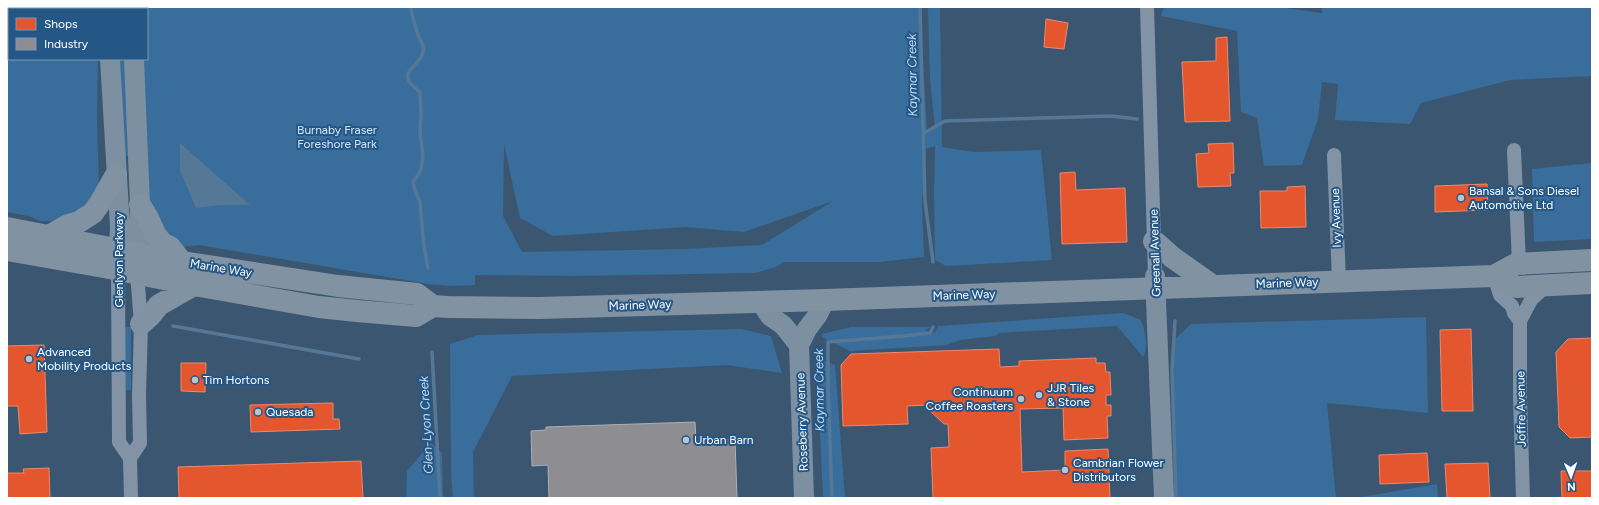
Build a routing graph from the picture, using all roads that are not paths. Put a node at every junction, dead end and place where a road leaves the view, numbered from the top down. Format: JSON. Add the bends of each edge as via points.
{"nodes":[{"id":1,"x":1147,"y":7,"type":"edge"},
{"id":2,"x":110,"y":60,"type":"edge"},
{"id":3,"x":134,"y":60,"type":"edge"},
{"id":4,"x":1514,"y":150,"type":"dead end"},
{"id":5,"x":1334,"y":155,"type":"dead end"},
{"id":6,"x":116,"y":175,"type":"junction"},
{"id":7,"x":140,"y":205,"type":"junction"},
{"id":8,"x":7,"y":228,"type":"edge"},
{"id":9,"x":49,"y":236,"type":"junction"},
{"id":10,"x":1154,"y":240,"type":"junction"},
{"id":11,"x":7,"y":250,"type":"edge"},
{"id":12,"x":1592,"y":260,"type":"edge"},
{"id":13,"x":128,"y":261,"type":"junction"},
{"id":14,"x":182,"y":262,"type":"junction"},
{"id":15,"x":1519,"y":264,"type":"junction"},
{"id":16,"x":1494,"y":276,"type":"junction"},
{"id":17,"x":1339,"y":281,"type":"junction"},
{"id":18,"x":1156,"y":282,"type":"junction"},
{"id":19,"x":1592,"y":283,"type":"edge"},
{"id":20,"x":194,"y":285,"type":"junction"},
{"id":21,"x":1546,"y":285,"type":"junction"},
{"id":22,"x":1213,"y":286,"type":"junction"},
{"id":23,"x":825,"y":300,"type":"junction"},
{"id":24,"x":760,"y":301,"type":"junction"},
{"id":25,"x":433,"y":306,"type":"junction"},
{"id":26,"x":1520,"y":321,"type":"junction"},
{"id":27,"x":141,"y":324,"type":"junction"},
{"id":28,"x":800,"y":345,"type":"junction"},
{"id":29,"x":130,"y":458,"type":"junction"},
{"id":30,"x":131,"y":498,"type":"edge"},
{"id":31,"x":804,"y":498,"type":"edge"},
{"id":32,"x":1164,"y":498,"type":"edge"},
{"id":33,"x":1523,"y":498,"type":"edge"}],
"edges":[{"from":1,"to":10,"type":"street","name":"Greenall Avenue"},
{"from":2,"to":6,"type":"street","name":"Glenlyon Parkway"},
{"from":3,"to":7,"type":"street","name":"Glenlyon Parkway"},
{"from":4,"to":15,"type":"street"},
{"from":5,"to":17,"type":"street","name":"Ivy Avenue"},
{"from":6,"to":9,"type":"main road","via":[[92,213]]},
{"from":6,"to":13,"type":"street","name":"Glenlyon Parkway","via":[[120,226]]},
{"from":7,"to":13,"type":"street","name":"Glenlyon Parkway"},
{"from":7,"to":14,"type":"main road","via":[[155,234]]},
{"from":8,"to":9,"type":"main road","name":"Marine Way"},
{"from":9,"to":13,"type":"main road","name":"Marine Way"},
{"from":10,"to":18,"type":"street","name":"Greenall Avenue"},
{"from":10,"to":22,"type":"main road","via":[[1172,257]]},
{"from":11,"to":13,"type":"main road","name":"Marine Way"},
{"from":12,"to":15,"type":"main road","name":"Marine Way"},
{"from":13,"to":14,"type":"main road","name":"Marine Way"},
{"from":13,"to":20,"type":"main road","name":"Marine Way"},
{"from":13,"to":27,"type":"street","name":"Glenlyon Parkway"},
{"from":13,"to":29,"type":"street","name":"Glenlyon Parkway","via":[[119,442]]},
{"from":14,"to":25,"type":"main road","name":"Marine Way","via":[[338,286],[417,294]]},
{"from":15,"to":16,"type":"main road","name":"Marine Way"},
{"from":16,"to":17,"type":"main road","name":"Marine Way"},
{"from":16,"to":21,"type":"main road","name":"Marine Way","via":[[1516,287]]},
{"from":16,"to":26,"type":"street","via":[[1500,295],[1512,306]]},
{"from":17,"to":22,"type":"main road","name":"Marine Way"},
{"from":18,"to":22,"type":"main road","name":"Marine Way"},
{"from":18,"to":23,"type":"main road","name":"Marine Way"},
{"from":18,"to":32,"type":"street","name":"Greenall Avenue"},
{"from":19,"to":21,"type":"main road","name":"Marine Way"},
{"from":20,"to":25,"type":"main road","name":"Marine Way","via":[[357,312],[416,316]]},
{"from":20,"to":27,"type":"main road","via":[[160,305]]},
{"from":21,"to":26,"type":"street","name":"Joffre Avenue","via":[[1531,300]]},
{"from":23,"to":24,"type":"main road","name":"Marine Way"},
{"from":23,"to":28,"type":"street","name":"Roseberry Avenue"},
{"from":24,"to":25,"type":"main road","name":"Marine Way","via":[[539,308]]},
{"from":24,"to":28,"type":"street","via":[[770,316],[783,325]]},
{"from":26,"to":33,"type":"street","name":"Joffre Avenue"},
{"from":27,"to":29,"type":"street","name":"Glenlyon Parkway","via":[[140,443]]},
{"from":28,"to":31,"type":"street","name":"Roseberry Avenue"},
{"from":29,"to":30,"type":"street"}]}
